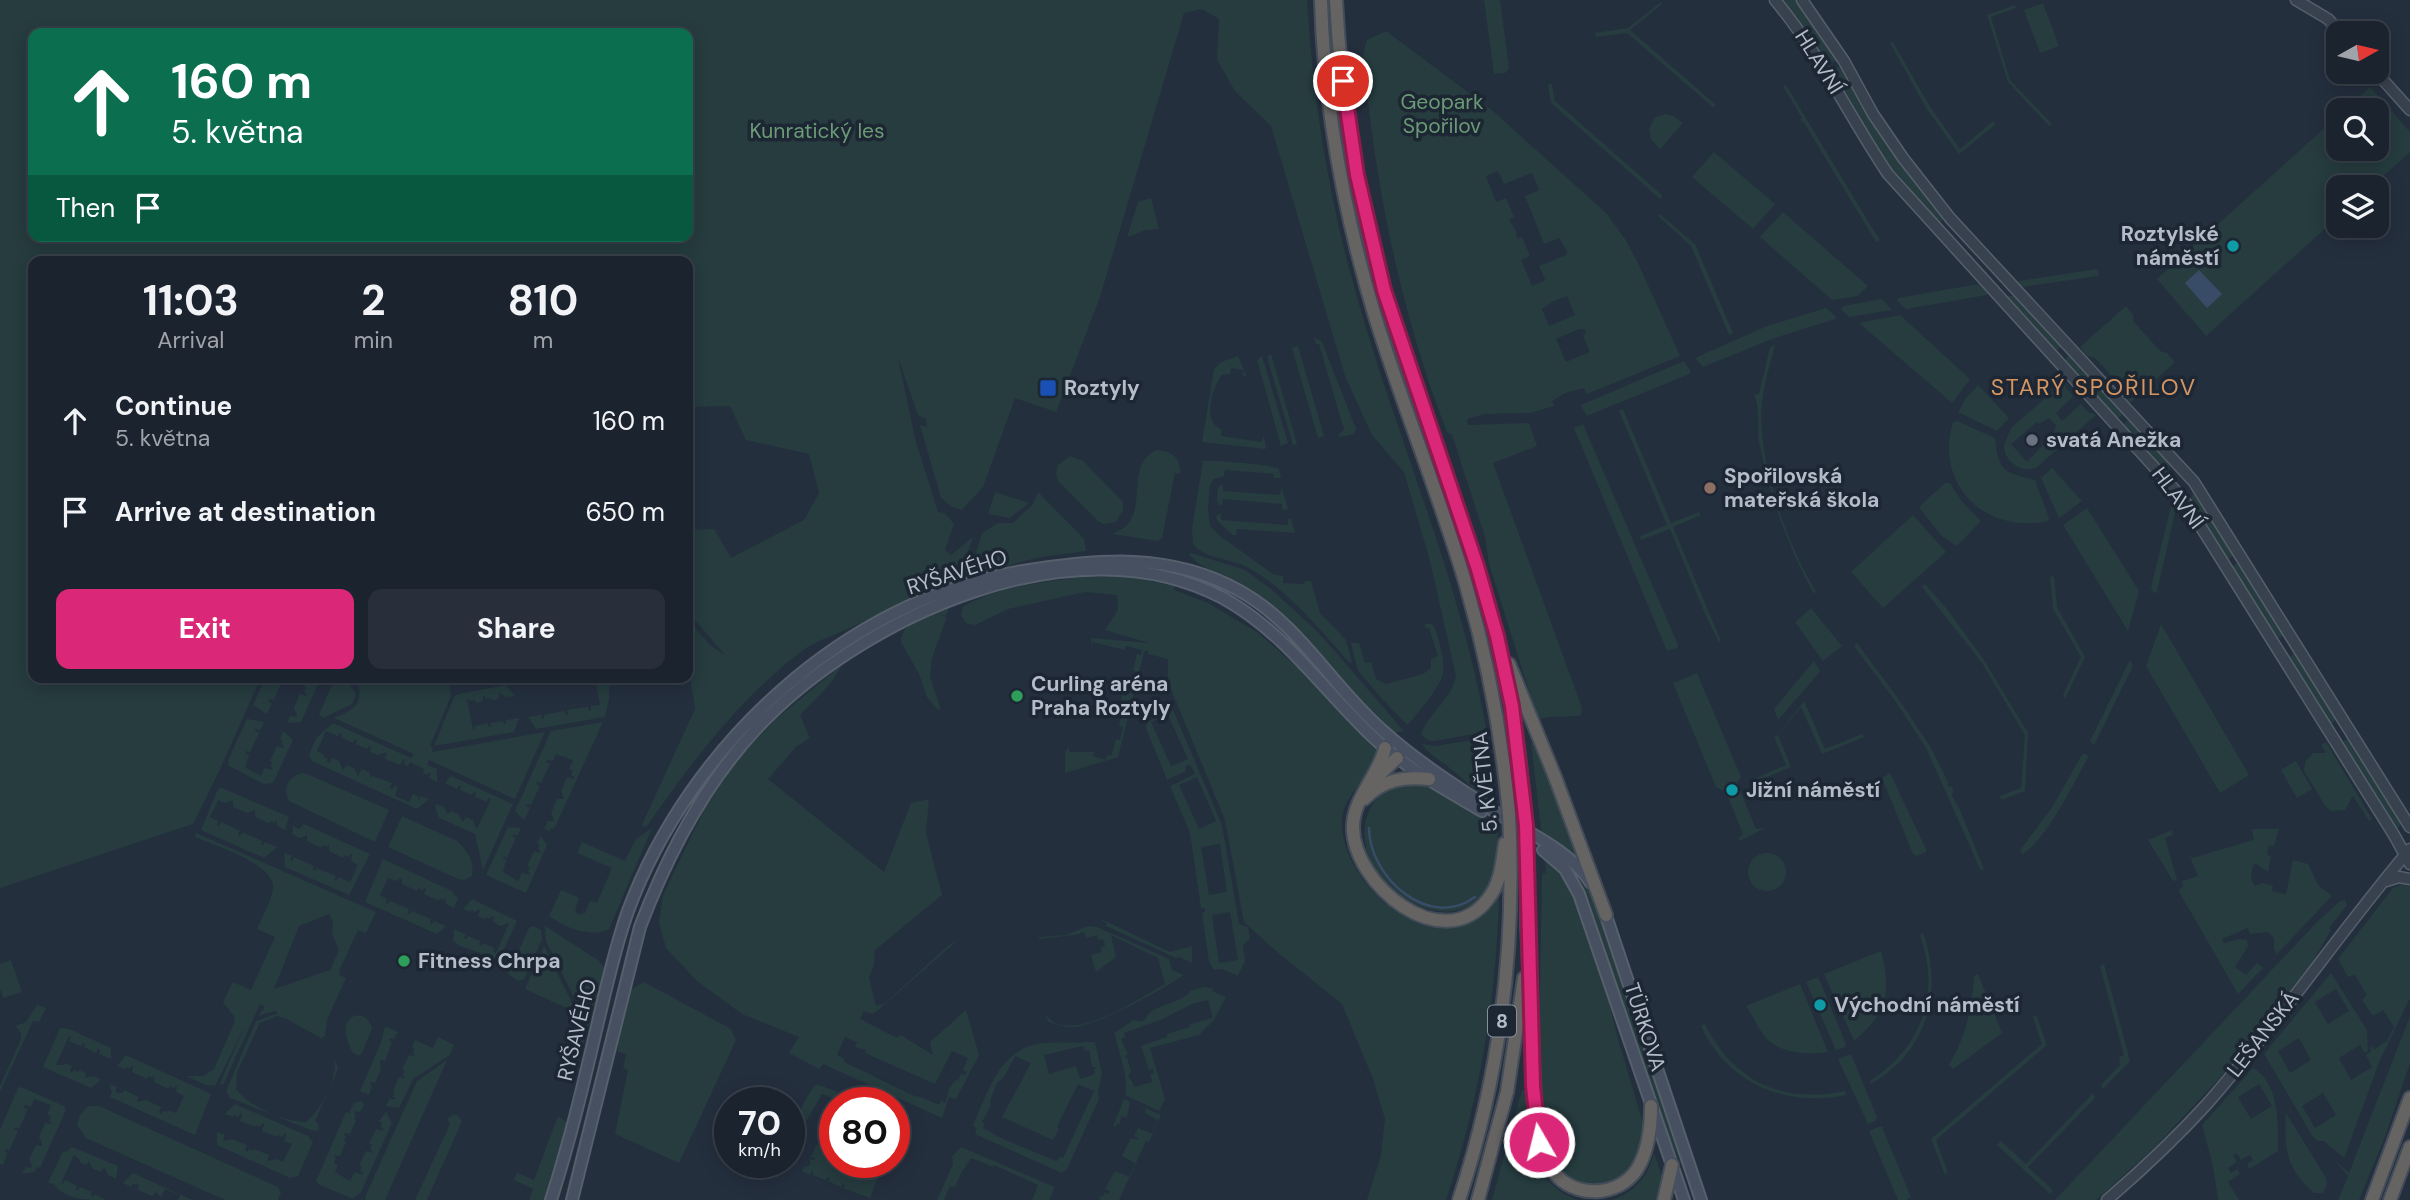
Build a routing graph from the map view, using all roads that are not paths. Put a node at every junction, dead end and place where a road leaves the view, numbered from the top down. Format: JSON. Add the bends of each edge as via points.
{"nodes":[{"id":1,"x":1320,"y":0,"type":"edge"},
{"id":2,"x":1336,"y":0,"type":"edge"},
{"id":3,"x":1775,"y":0,"type":"edge"},
{"id":4,"x":1802,"y":0,"type":"edge"},
{"id":5,"x":2296,"y":0,"type":"edge"},
{"id":6,"x":2330,"y":21,"type":"edge"},
{"id":7,"x":2387,"y":84,"type":"edge"},
{"id":8,"x":2410,"y":110,"type":"edge"},
{"id":9,"x":1497,"y":636,"type":"junction"},
{"id":10,"x":1382,"y":731,"type":"junction"},
{"id":11,"x":1385,"y":748,"type":"junction"},
{"id":12,"x":1397,"y":758,"type":"junction"},
{"id":13,"x":1429,"y":779,"type":"junction"},
{"id":14,"x":1368,"y":785,"type":"junction"},
{"id":15,"x":1357,"y":807,"type":"junction"},
{"id":16,"x":2410,"y":827,"type":"edge"},
{"id":17,"x":1508,"y":837,"type":"junction"},
{"id":18,"x":2408,"y":856,"type":"edge"},
{"id":19,"x":1565,"y":869,"type":"joint"},
{"id":20,"x":2410,"y":879,"type":"edge"},
{"id":21,"x":2383,"y":882,"type":"junction"},
{"id":22,"x":1606,"y":915,"type":"junction"},
{"id":23,"x":1527,"y":923,"type":"junction"},
{"id":24,"x":2410,"y":1098,"type":"edge"},
{"id":25,"x":1651,"y":1106,"type":"junction"},
{"id":26,"x":2410,"y":1147,"type":"edge"},
{"id":27,"x":1672,"y":1166,"type":"junction"},
{"id":28,"x":551,"y":1200,"type":"edge"},
{"id":29,"x":572,"y":1200,"type":"edge"},
{"id":30,"x":1459,"y":1200,"type":"edge"},
{"id":31,"x":1478,"y":1200,"type":"edge"},
{"id":32,"x":1664,"y":1200,"type":"edge"},
{"id":33,"x":1684,"y":1200,"type":"edge"},
{"id":34,"x":1701,"y":1200,"type":"edge"},
{"id":35,"x":2107,"y":1200,"type":"edge"},
{"id":36,"x":2372,"y":1200,"type":"edge"},
{"id":37,"x":2390,"y":1200,"type":"edge"}],
"edges":[{"from":1,"to":17,"type":"highway","name":"5. KVĚTNA","number":"8","bridge":true,"via":[[1333,127],[1351,224],[1381,336],[1476,621],[1496,711]]},
{"from":2,"to":9,"type":"highway","name":"5. KVĚTNA","number":"8","via":[[1348,125],[1372,245]]},
{"from":3,"to":18,"type":"street","name":"HLAVNÍ","via":[[1825,69],[1888,174],[2184,500]]},
{"from":4,"to":16,"type":"street","name":"HLAVNÍ","via":[[1873,114],[1950,218],[2194,482]]},
{"from":5,"to":6,"type":"street"},
{"from":7,"to":8,"type":"street"},
{"from":9,"to":22,"type":"highway"},
{"from":9,"to":23,"type":"highway","name":"5. KVĚTNA","number":"8","bridge":true,"via":[[1516,730],[1526,825]]},
{"from":10,"to":11,"type":"main road"},
{"from":10,"to":22,"type":"main road","name":"RYŠAVÉHO","via":[[1480,803],[1573,862],[1590,881]]},
{"from":10,"to":28,"type":"main road","name":"RYŠAVÉHO","via":[[1268,611],[1228,586],[1173,567],[1105,560],[1003,574],[916,603],[880,622],[806,670],[748,721],[673,817],[622,929]]},
{"from":11,"to":12,"type":"main road","name":"RYŠAVÉHO"},
{"from":11,"to":14,"type":"highway"},
{"from":11,"to":29,"type":"main road","name":"RYŠAVÉHO","via":[[1259,620],[1221,597],[1171,578],[1105,570],[1062,572],[966,594],[887,630],[813,678],[755,730],[718,777],[676,845],[636,940]]},
{"from":12,"to":13,"type":"main road","name":"RYŠAVÉHO"},
{"from":12,"to":14,"type":"highway"},
{"from":13,"to":15,"type":"highway","via":[[1390,781]]},
{"from":13,"to":19,"type":"main road","name":"RYŠAVÉHO","via":[[1544,850]]},
{"from":14,"to":15,"type":"highway"},
{"from":15,"to":17,"type":"highway","via":[[1354,842],[1368,874],[1394,901],[1432,919],[1467,915],[1487,900],[1499,878]]},
{"from":17,"to":30,"type":"highway","name":"5. KVĚTNA","number":"8","via":[[1510,951],[1503,1014],[1486,1106]]},
{"from":18,"to":21,"type":"street","name":"LEŠANSKÁ"},
{"from":19,"to":25,"type":"main road","name":"TÜRKOVA","via":[[1588,916]]},
{"from":20,"to":21,"type":"street","via":[[2396,877]]},
{"from":21,"to":35,"type":"street","name":"LEŠANSKÁ","via":[[2205,1106]]},
{"from":22,"to":34,"type":"main road","name":"TÜRKOVA"},
{"from":23,"to":25,"type":"highway","via":[[1535,1123],[1552,1170],[1564,1183],[1585,1192],[1620,1186],[1636,1171],[1644,1153]]},
{"from":23,"to":31,"type":"highway","name":"5. KVĚTNA","number":"8","via":[[1512,1068]]},
{"from":24,"to":36,"type":"highway"},
{"from":25,"to":27,"type":"main road","name":"TÜRKOVA"},
{"from":26,"to":37,"type":"highway"},
{"from":27,"to":32,"type":"highway"},
{"from":27,"to":33,"type":"main road","name":"TÜRKOVA"}]}
